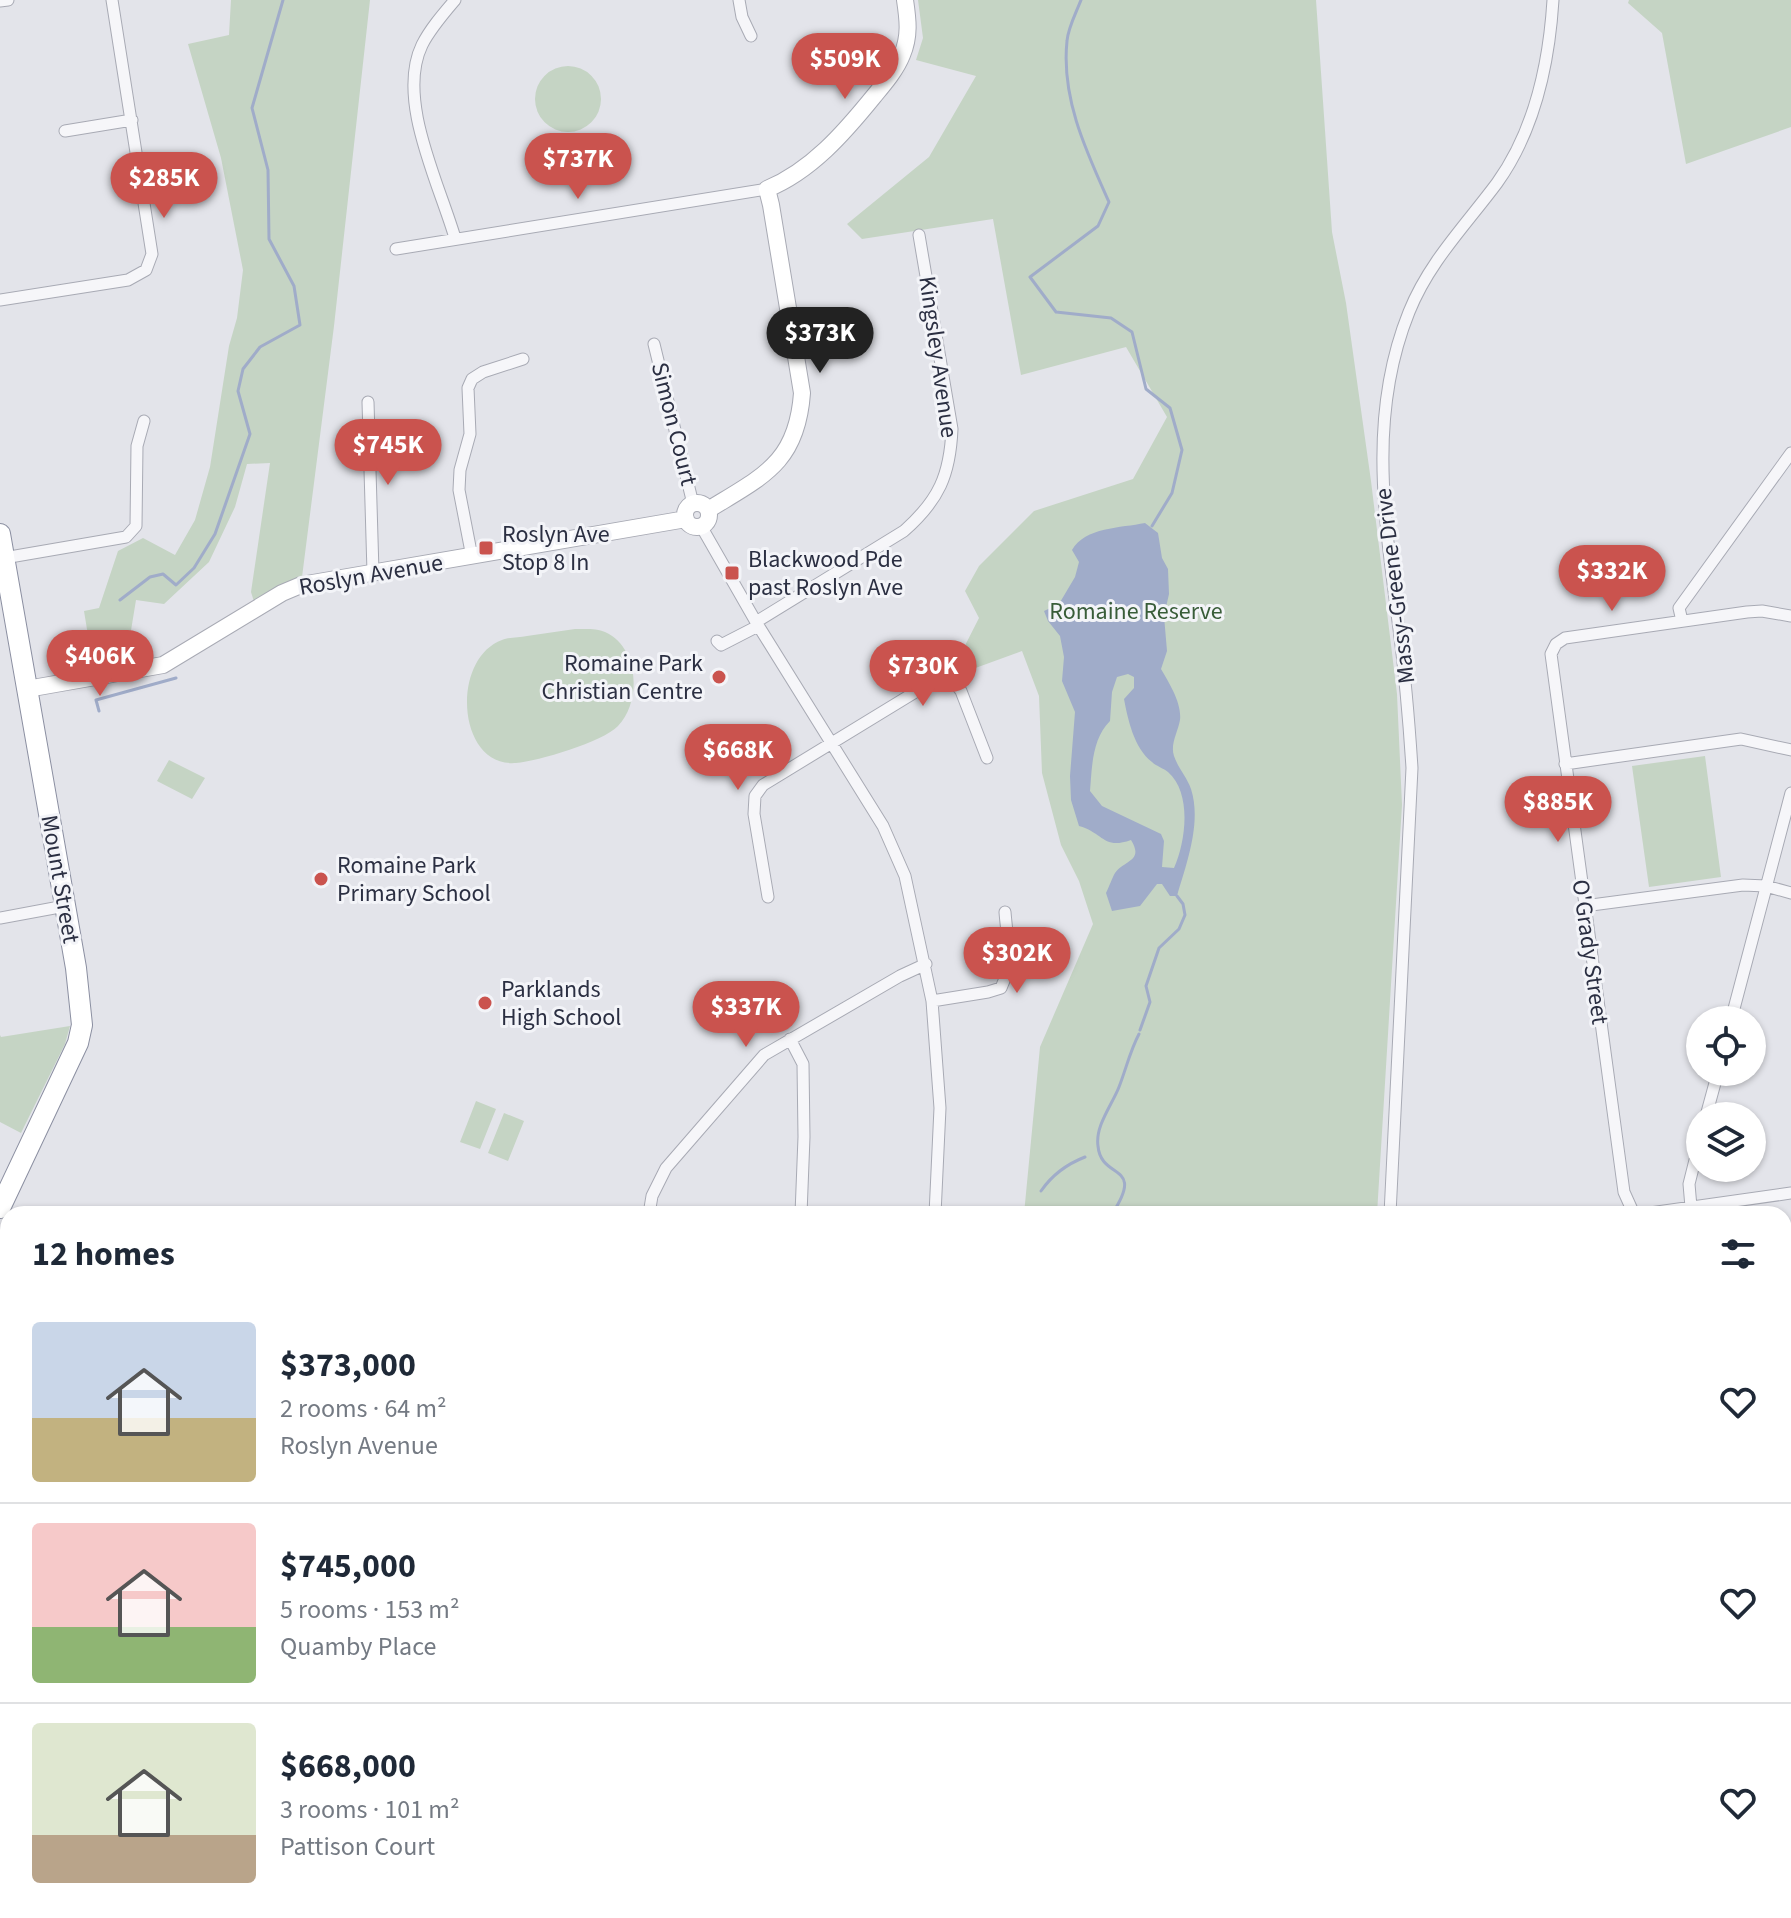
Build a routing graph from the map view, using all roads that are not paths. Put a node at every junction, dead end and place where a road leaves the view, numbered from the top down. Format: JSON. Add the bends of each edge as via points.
{"nodes":[{"id":1,"x":8,"y":0,"type":"edge"},
{"id":2,"x":112,"y":0,"type":"edge"},
{"id":3,"x":455,"y":0,"type":"edge"},
{"id":4,"x":739,"y":0,"type":"edge"},
{"id":5,"x":905,"y":0,"type":"edge"},
{"id":6,"x":1553,"y":0,"type":"edge"},
{"id":7,"x":0,"y":1,"type":"edge"},
{"id":8,"x":751,"y":36,"type":"dead end"},
{"id":9,"x":132,"y":120,"type":"junction"},
{"id":10,"x":65,"y":131,"type":"dead end"},
{"id":11,"x":767,"y":189,"type":"junction"},
{"id":12,"x":919,"y":235,"type":"dead end"},
{"id":13,"x":455,"y":238,"type":"junction"},
{"id":14,"x":396,"y":249,"type":"dead end"},
{"id":15,"x":0,"y":300,"type":"edge"},
{"id":16,"x":654,"y":344,"type":"dead end"},
{"id":17,"x":523,"y":359,"type":"dead end"},
{"id":18,"x":368,"y":402,"type":"dead end"},
{"id":19,"x":144,"y":421,"type":"dead end"},
{"id":20,"x":1791,"y":453,"type":"edge"},
{"id":21,"x":697,"y":515,"type":"junction"},
{"id":22,"x":0,"y":534,"type":"edge"},
{"id":23,"x":472,"y":557,"type":"junction"},
{"id":24,"x":4,"y":558,"type":"junction"},
{"id":25,"x":373,"y":572,"type":"junction"},
{"id":26,"x":1791,"y":616,"type":"edge"},
{"id":27,"x":1682,"y":621,"type":"junction"},
{"id":28,"x":757,"y":624,"type":"junction"},
{"id":29,"x":717,"y":641,"type":"dead end"},
{"id":30,"x":27,"y":689,"type":"junction"},
{"id":31,"x":831,"y":743,"type":"junction"},
{"id":32,"x":1791,"y":750,"type":"edge"},
{"id":33,"x":987,"y":758,"type":"dead end"},
{"id":34,"x":1565,"y":764,"type":"junction"},
{"id":35,"x":1791,"y":793,"type":"edge"},
{"id":36,"x":1766,"y":886,"type":"junction"},
{"id":37,"x":1791,"y":893,"type":"edge"},
{"id":38,"x":768,"y":897,"type":"dead end"},
{"id":39,"x":65,"y":906,"type":"junction"},
{"id":40,"x":1584,"y":906,"type":"junction"},
{"id":41,"x":1005,"y":912,"type":"dead end"},
{"id":42,"x":0,"y":918,"type":"edge"},
{"id":43,"x":926,"y":964,"type":"junction"},
{"id":44,"x":932,"y":1001,"type":"junction"},
{"id":45,"x":1735,"y":1006,"type":"edge"},
{"id":46,"x":790,"y":1039,"type":"junction"},
{"id":47,"x":1690,"y":1182,"type":"edge"},
{"id":48,"x":1791,"y":1193,"type":"edge"},
{"id":49,"x":1,"y":1206,"type":"edge"},
{"id":50,"x":650,"y":1206,"type":"edge"},
{"id":51,"x":801,"y":1206,"type":"edge"},
{"id":52,"x":935,"y":1206,"type":"edge"},
{"id":53,"x":1390,"y":1206,"type":"edge"},
{"id":54,"x":1630,"y":1206,"type":"edge"},
{"id":55,"x":1691,"y":1206,"type":"edge"},
{"id":56,"x":1698,"y":1206,"type":"edge"}],
"edges":[{"from":1,"to":7,"type":"street"},
{"from":2,"to":9,"type":"street"},
{"from":3,"to":13,"type":"street","via":[[421,46],[412,90]]},
{"from":4,"to":8,"type":"street"},
{"from":5,"to":11,"type":"street","via":[[909,32],[891,75],[848,129],[798,173]]},
{"from":6,"to":53,"type":"street","name":"Massy-Greene Drive","via":[[1542,81],[1525,133],[1499,180],[1428,272],[1408,312],[1386,391],[1382,482],[1412,768]]},
{"from":9,"to":10,"type":"street"},
{"from":9,"to":15,"type":"street","via":[[152,254],[146,270],[128,280]]},
{"from":11,"to":13,"type":"street"},
{"from":11,"to":21,"type":"street","name":"Roslyn Avenue","via":[[802,393],[800,417],[780,459]]},
{"from":12,"to":28,"type":"street","name":"Kingsley Avenue","via":[[952,429],[950,458],[938,493],[904,531]]},
{"from":13,"to":14,"type":"street"},
{"from":16,"to":21,"type":"street","name":"Simon Court"},
{"from":17,"to":23,"type":"street","via":[[483,372],[468,388],[470,434],[459,490]]},
{"from":18,"to":25,"type":"street"},
{"from":19,"to":24,"type":"street","via":[[137,446],[136,526],[126,537]]},
{"from":20,"to":27,"type":"street","via":[[1679,608]]},
{"from":21,"to":23,"type":"street","name":"Roslyn Avenue"},
{"from":21,"to":28,"type":"street","name":"Simon Court"},
{"from":22,"to":24,"type":"highway","name":"Mount Street"},
{"from":23,"to":25,"type":"street","name":"Roslyn Avenue"},
{"from":24,"to":30,"type":"highway","name":"Mount Street"},
{"from":25,"to":30,"type":"street","name":"Roslyn Avenue","via":[[282,593],[163,665]]},
{"from":26,"to":27,"type":"street","via":[[1762,611]]},
{"from":27,"to":34,"type":"street","name":"O'Grady Street","via":[[1565,638],[1556,644],[1551,654]]},
{"from":28,"to":29,"type":"street","name":"Kingsley Avenue","via":[[728,643]]},
{"from":28,"to":31,"type":"street","name":"Simon Court"},
{"from":30,"to":39,"type":"highway","name":"Mount Street"},
{"from":31,"to":33,"type":"street","via":[[935,680],[952,679]]},
{"from":31,"to":38,"type":"street","via":[[763,785],[755,796]]},
{"from":31,"to":43,"type":"street","name":"Simon Court","via":[[898,856]]},
{"from":32,"to":34,"type":"street","via":[[1741,739]]},
{"from":34,"to":40,"type":"street","name":"O'Grady Street"},
{"from":35,"to":36,"type":"street"},
{"from":36,"to":37,"type":"street"},
{"from":36,"to":40,"type":"street"},
{"from":36,"to":45,"type":"street"},
{"from":39,"to":42,"type":"street"},
{"from":39,"to":49,"type":"highway","name":"Mount Street","via":[[82,1025]]},
{"from":40,"to":54,"type":"street","name":"O'Grady Street","via":[[1624,1192]]},
{"from":41,"to":44,"type":"street","via":[[1008,974],[1001,988]]},
{"from":43,"to":44,"type":"street","name":"Simon Court"},
{"from":43,"to":46,"type":"street"},
{"from":44,"to":52,"type":"street","name":"Simon Court","via":[[940,1108]]},
{"from":46,"to":50,"type":"street","via":[[764,1055],[666,1168]]},
{"from":46,"to":51,"type":"street","via":[[803,1064]]},
{"from":47,"to":55,"type":"street"},
{"from":48,"to":56,"type":"street"}]}
